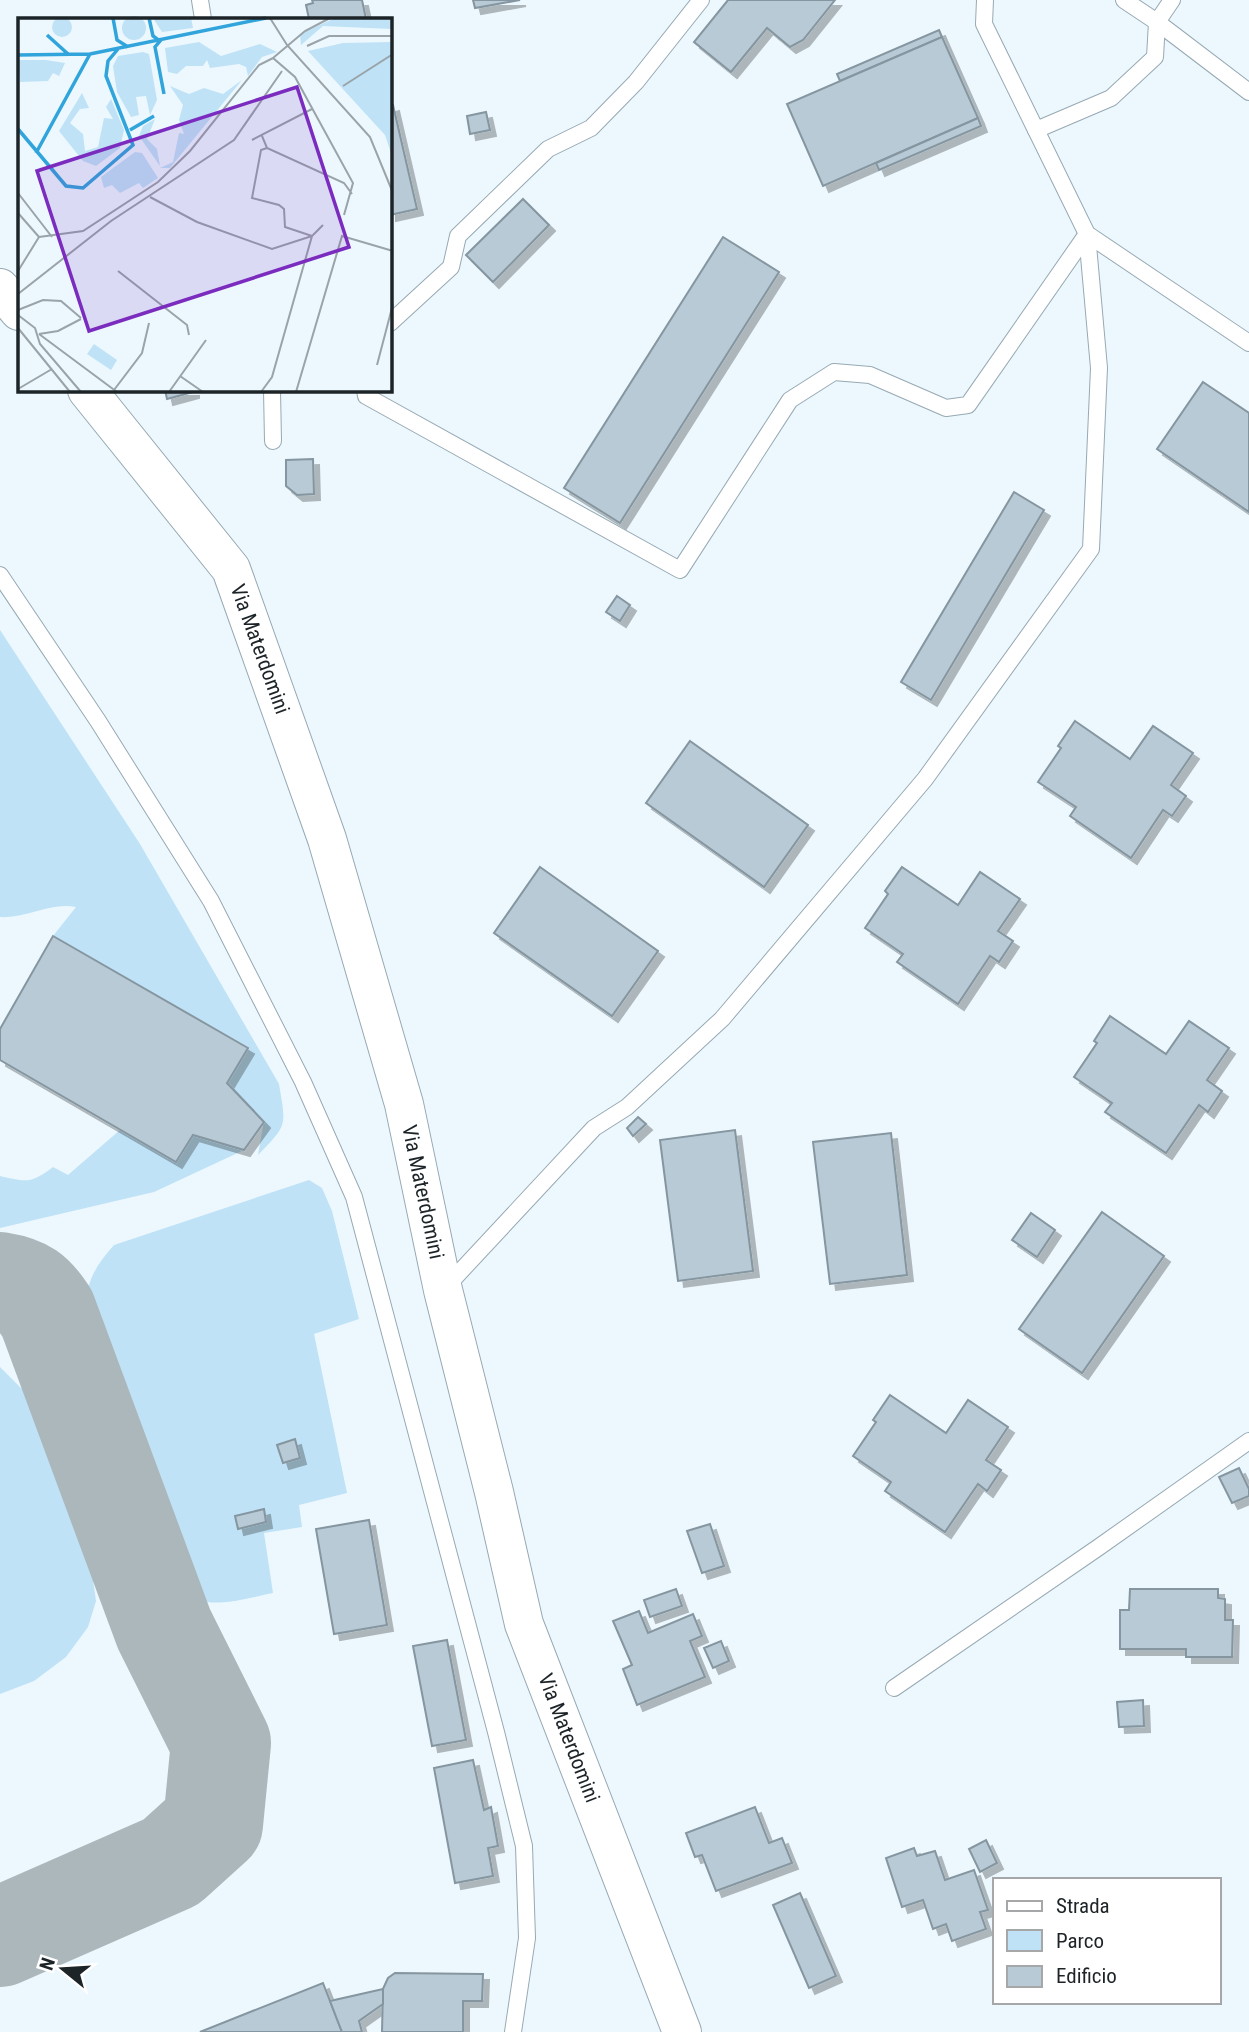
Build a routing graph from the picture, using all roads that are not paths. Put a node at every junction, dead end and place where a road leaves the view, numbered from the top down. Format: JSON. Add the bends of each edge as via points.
{"nodes":[{"id":1,"x":200,"y":0,"type":"edge"},
{"id":2,"x":701,"y":0,"type":"edge"},
{"id":3,"x":985,"y":0,"type":"edge"},
{"id":4,"x":1124,"y":0,"type":"edge"},
{"id":5,"x":1171,"y":0,"type":"edge"},
{"id":6,"x":203,"y":18,"type":"edge"},
{"id":7,"x":1157,"y":22,"type":"junction"},
{"id":8,"x":1249,"y":92,"type":"edge"},
{"id":9,"x":1036,"y":130,"type":"junction"},
{"id":10,"x":1087,"y":234,"type":"junction"},
{"id":11,"x":0,"y":288,"type":"edge"},
{"id":12,"x":18,"y":310,"type":"edge"},
{"id":13,"x":392,"y":321,"type":"edge"},
{"id":14,"x":1249,"y":343,"type":"edge"},
{"id":15,"x":89,"y":392,"type":"edge"},
{"id":16,"x":272,"y":392,"type":"edge"},
{"id":17,"x":365,"y":392,"type":"edge"},
{"id":18,"x":273,"y":441,"type":"dead end"},
{"id":19,"x":0,"y":575,"type":"edge"},
{"id":20,"x":444,"y":1293,"type":"junction"},
{"id":21,"x":1249,"y":1440,"type":"edge"},
{"id":22,"x":894,"y":1688,"type":"dead end"},
{"id":23,"x":513,"y":2032,"type":"edge"},
{"id":24,"x":682,"y":2032,"type":"edge"}],
"edges":[{"from":1,"to":6,"type":"lane"},
{"from":2,"to":13,"type":"lane","via":[[636,82],[592,128],[548,149],[458,236],[451,267]]},
{"from":3,"to":9,"type":"lane","via":[[984,24]]},
{"from":4,"to":7,"type":"lane"},
{"from":5,"to":7,"type":"lane"},
{"from":7,"to":8,"type":"lane"},
{"from":7,"to":9,"type":"lane","via":[[1155,57],[1111,98]]},
{"from":9,"to":10,"type":"lane"},
{"from":10,"to":14,"type":"lane"},
{"from":10,"to":17,"type":"lane","via":[[968,405],[946,408],[870,375],[834,372],[790,400],[680,570]]},
{"from":10,"to":20,"type":"lane","via":[[1099,368],[1091,549],[925,779],[722,1019],[626,1107]]},
{"from":11,"to":12,"type":"street"},
{"from":15,"to":20,"type":"street","name":"Via Materdomini","via":[[231,569],[327,838],[404,1104]]},
{"from":16,"to":18,"type":"lane"},
{"from":19,"to":23,"type":"lane","via":[[211,901],[303,1082],[354,1197],[524,1846],[527,1938]]},
{"from":20,"to":24,"type":"street","name":"Via Materdomini","via":[[524,1624]]},
{"from":21,"to":22,"type":"lane"}]}
